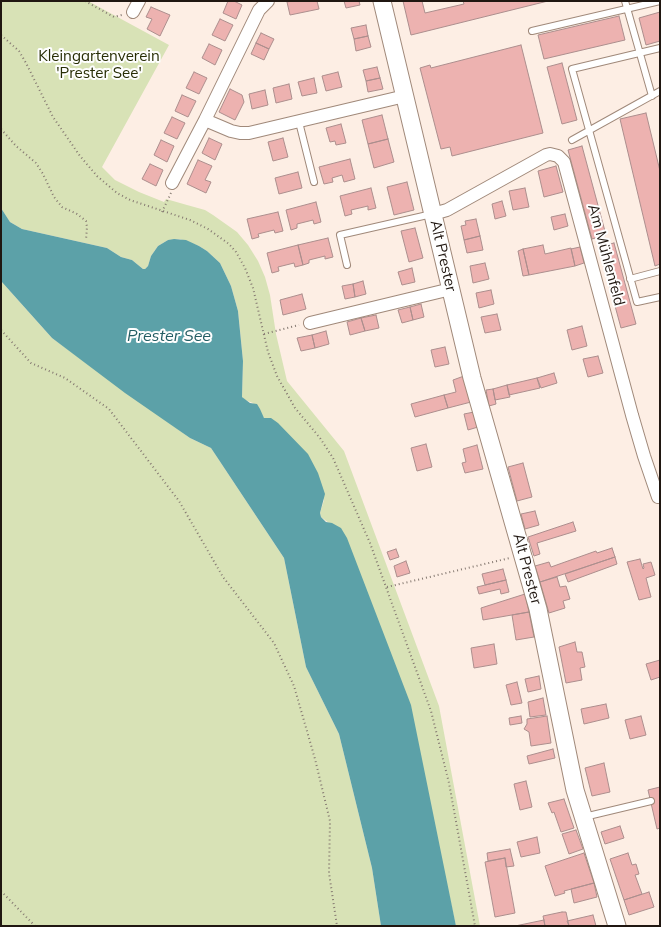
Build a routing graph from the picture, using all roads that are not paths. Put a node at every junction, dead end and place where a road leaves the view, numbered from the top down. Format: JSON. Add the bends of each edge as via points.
{"nodes":[{"id":1,"x":139,"y":1,"type":"edge"},
{"id":2,"x":268,"y":1,"type":"edge"},
{"id":3,"x":382,"y":1,"type":"edge"},
{"id":4,"x":626,"y":1,"type":"edge"},
{"id":5,"x":660,"y":1,"type":"edge"},
{"id":6,"x":628,"y":9,"type":"junction"},
{"id":7,"x":133,"y":12,"type":"road end"},
{"id":8,"x":532,"y":31,"type":"dead end"},
{"id":9,"x":660,"y":48,"type":"edge"},
{"id":10,"x":640,"y":53,"type":"junction"},
{"id":11,"x":660,"y":91,"type":"edge"},
{"id":12,"x":405,"y":96,"type":"junction"},
{"id":13,"x":652,"y":96,"type":"junction"},
{"id":14,"x":205,"y":120,"type":"junction"},
{"id":15,"x":299,"y":122,"type":"junction"},
{"id":16,"x":589,"y":132,"type":"junction"},
{"id":17,"x":572,"y":140,"type":"dead end"},
{"id":18,"x":314,"y":182,"type":"dead end"},
{"id":19,"x":172,"y":183,"type":"road end"},
{"id":20,"x":433,"y":214,"type":"junction"},
{"id":21,"x":347,"y":265,"type":"dead end"},
{"id":22,"x":660,"y":271,"type":"edge"},
{"id":23,"x":630,"y":279,"type":"junction"},
{"id":24,"x":451,"y":289,"type":"junction"},
{"id":25,"x":660,"y":298,"type":"edge"},
{"id":26,"x":310,"y":323,"type":"road end"},
{"id":27,"x":658,"y":498,"type":"dead end"},
{"id":28,"x":651,"y":801,"type":"dead end"},
{"id":29,"x":583,"y":818,"type":"junction"},
{"id":30,"x":616,"y":926,"type":"edge"}],
"edges":[{"from":1,"to":7,"type":"street"},
{"from":2,"to":14,"type":"street","via":[[259,10]]},
{"from":3,"to":12,"type":"main road","name":"Alt Prester"},
{"from":4,"to":6,"type":"lane"},
{"from":5,"to":6,"type":"lane"},
{"from":6,"to":8,"type":"lane"},
{"from":6,"to":10,"type":"lane"},
{"from":9,"to":10,"type":"lane"},
{"from":10,"to":13,"type":"lane"},
{"from":10,"to":16,"type":"lane","via":[[572,69]]},
{"from":11,"to":13,"type":"lane"},
{"from":12,"to":15,"type":"street"},
{"from":12,"to":20,"type":"main road","name":"Alt Prester"},
{"from":13,"to":16,"type":"lane"},
{"from":14,"to":15,"type":"street","via":[[243,134]]},
{"from":14,"to":19,"type":"street"},
{"from":15,"to":18,"type":"lane"},
{"from":16,"to":17,"type":"lane"},
{"from":16,"to":23,"type":"lane"},
{"from":20,"to":21,"type":"lane","name":"Alt Prester","via":[[340,235]]},
{"from":20,"to":24,"type":"main road","name":"Alt Prester"},
{"from":20,"to":27,"type":"street","name":"Am Mühlenfeld","via":[[447,210],[546,155],[561,158],[634,422]]},
{"from":22,"to":23,"type":"lane"},
{"from":23,"to":25,"type":"lane","via":[[637,302]]},
{"from":24,"to":26,"type":"street"},
{"from":24,"to":29,"type":"main road","name":"Alt Prester","via":[[472,378],[538,609],[566,750]]},
{"from":28,"to":29,"type":"lane"},
{"from":29,"to":30,"type":"main road","name":"Alt Prester"}]}
